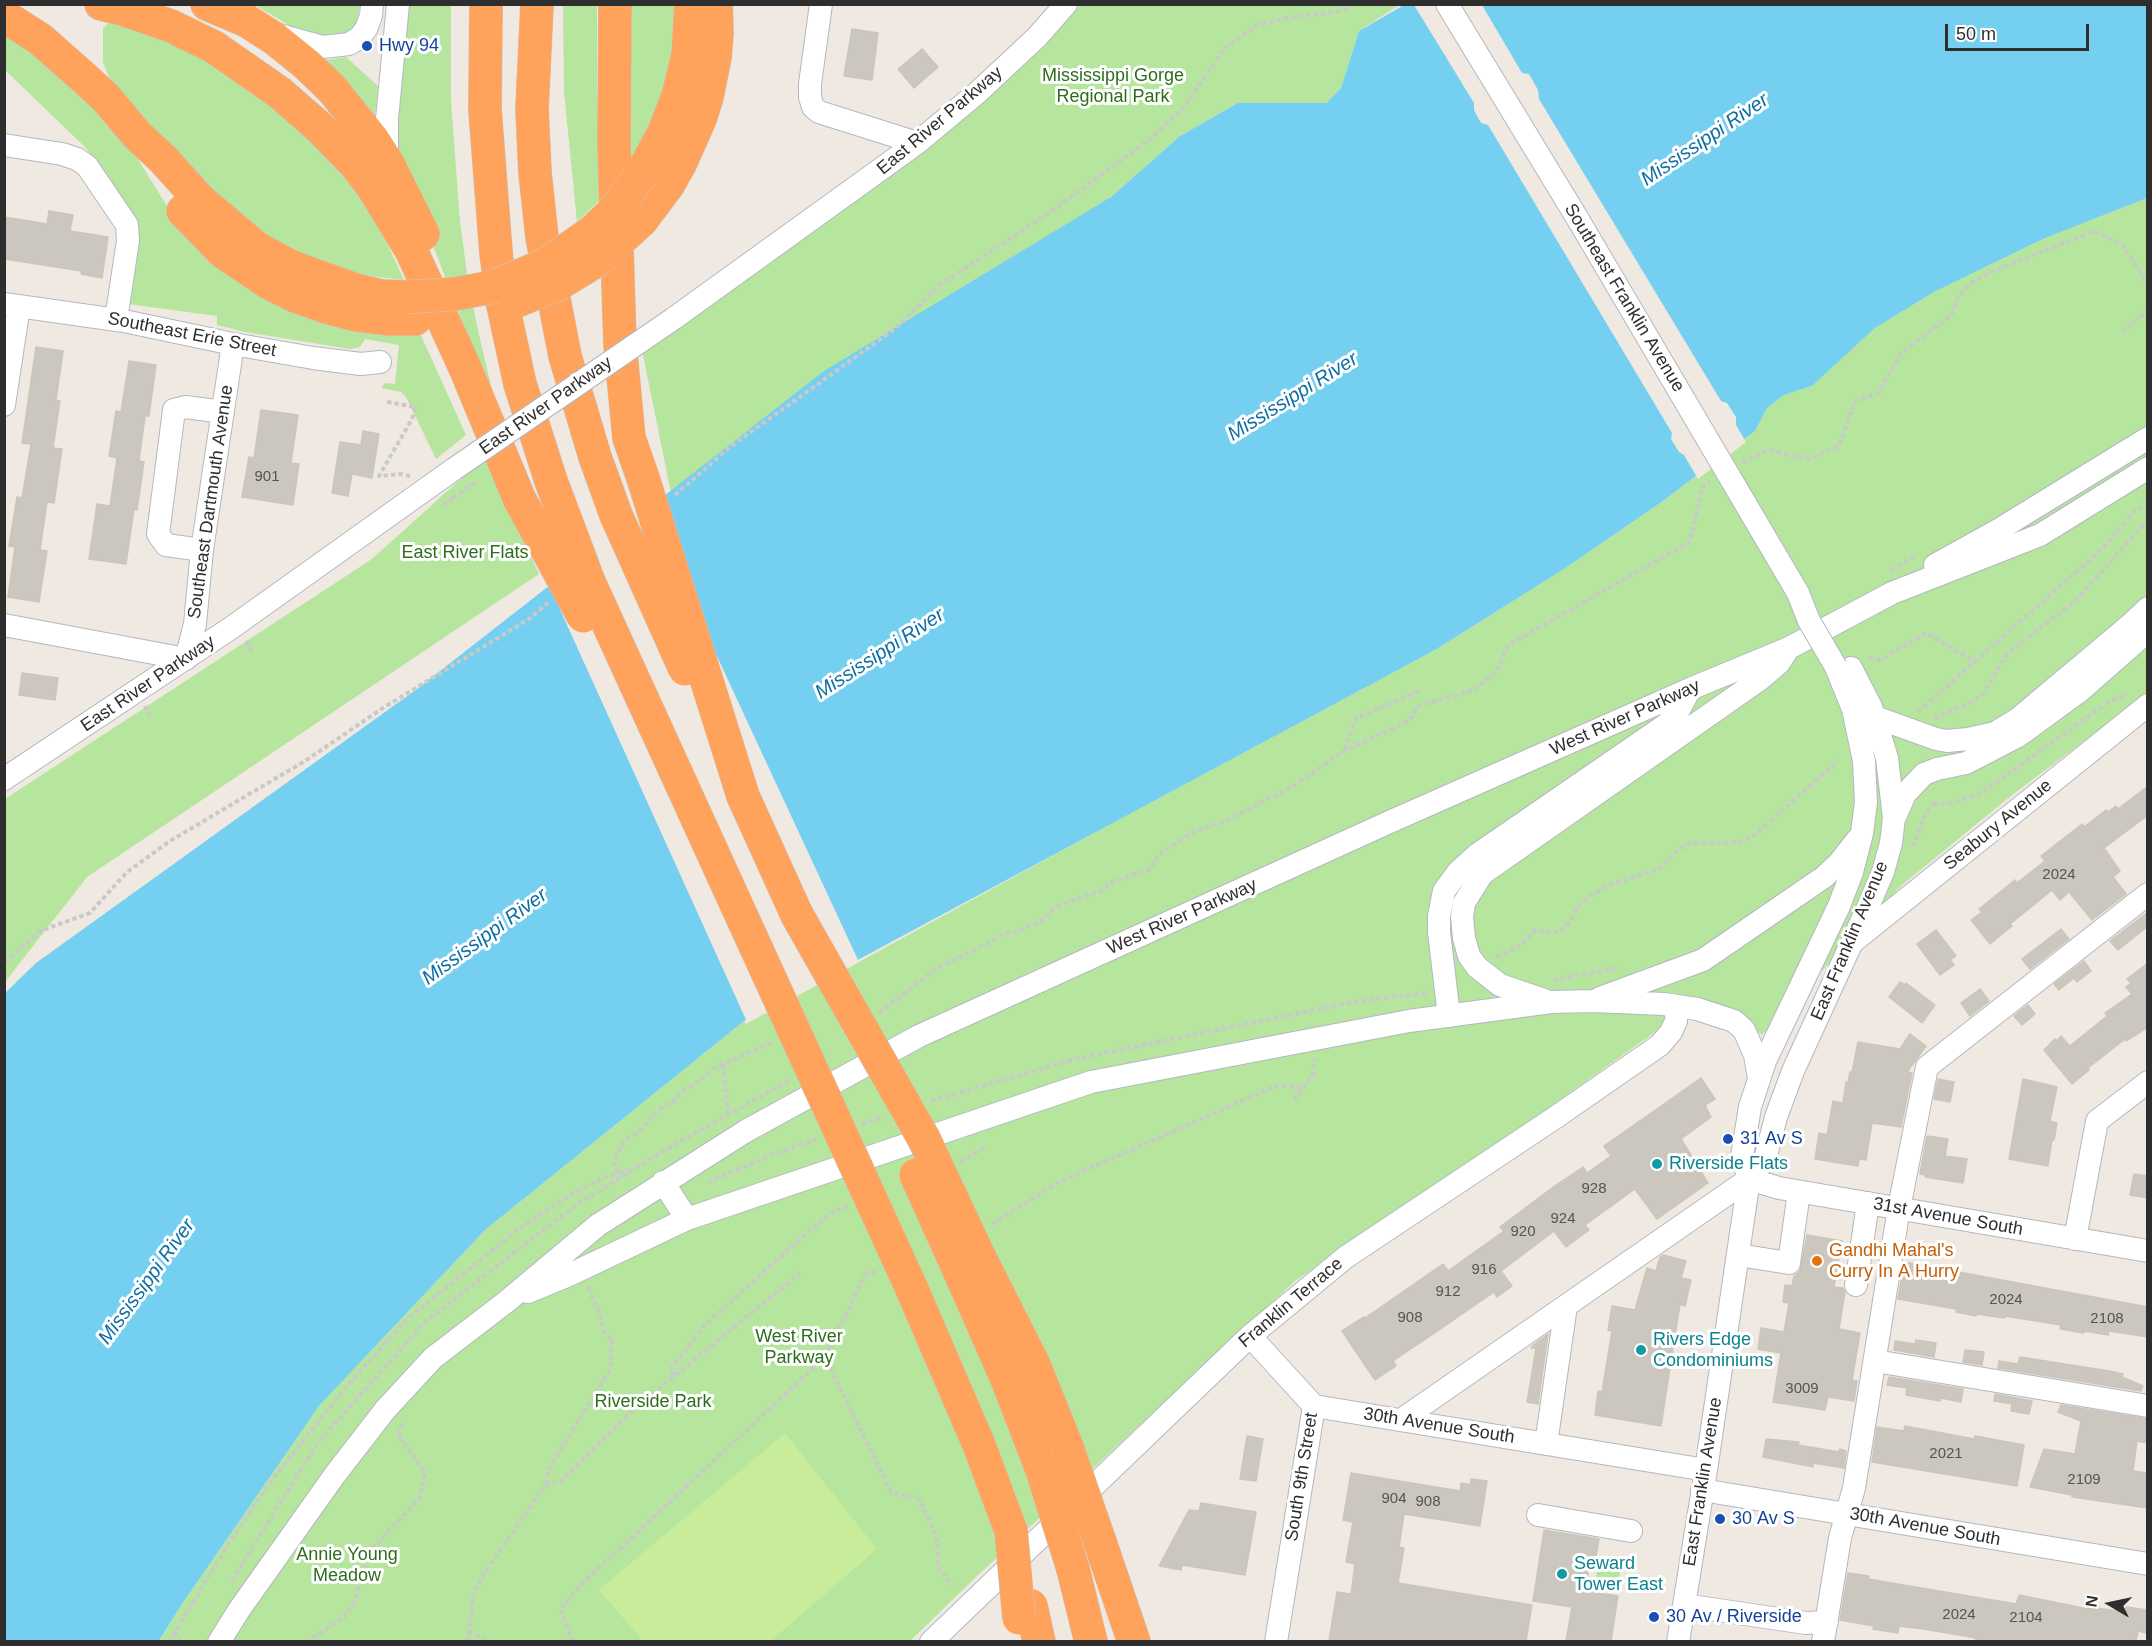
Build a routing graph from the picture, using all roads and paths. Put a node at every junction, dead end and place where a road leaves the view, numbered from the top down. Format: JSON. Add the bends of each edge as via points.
{"nodes":[{"id":1,"x":100,"y":4,"type":"edge"},
{"id":2,"x":207,"y":4,"type":"edge"},
{"id":3,"x":372,"y":4,"type":"edge"},
{"id":4,"x":398,"y":4,"type":"edge"},
{"id":5,"x":486,"y":4,"type":"edge"},
{"id":6,"x":537,"y":4,"type":"edge"},
{"id":7,"x":615,"y":4,"type":"edge"},
{"id":8,"x":691,"y":4,"type":"edge"},
{"id":9,"x":716,"y":4,"type":"edge"},
{"id":10,"x":821,"y":4,"type":"edge"},
{"id":11,"x":1066,"y":4,"type":"edge"},
{"id":12,"x":1356,"y":4,"type":"edge"},
{"id":13,"x":1447,"y":4,"type":"edge"},
{"id":14,"x":4,"y":16,"type":"edge"},
{"id":15,"x":260,"y":30,"type":"junction"},
{"id":16,"x":917,"y":143,"type":"junction"},
{"id":17,"x":4,"y":145,"type":"edge"},
{"id":18,"x":387,"y":162,"type":"junction"},
{"id":19,"x":2148,"y":283,"type":"edge"},
{"id":20,"x":12,"y":305,"type":"edge"},
{"id":21,"x":411,"y":308,"type":"junction"},
{"id":22,"x":2148,"y":309,"type":"edge"},
{"id":23,"x":116,"y":319,"type":"junction"},
{"id":24,"x":2123,"y":332,"type":"dead end"},
{"id":25,"x":233,"y":345,"type":"junction"},
{"id":26,"x":380,"y":362,"type":"dead end"},
{"id":27,"x":466,"y":370,"type":"junction"},
{"id":28,"x":387,"y":402,"type":"dead end"},
{"id":29,"x":4,"y":405,"type":"edge"},
{"id":30,"x":223,"y":412,"type":"junction"},
{"id":31,"x":2148,"y":438,"type":"edge"},
{"id":32,"x":1754,"y":455,"type":"dead end"},
{"id":33,"x":2148,"y":468,"type":"edge"},
{"id":34,"x":412,"y":476,"type":"dead end"},
{"id":35,"x":2148,"y":480,"type":"edge"},
{"id":36,"x":1702,"y":487,"type":"dead end"},
{"id":37,"x":2119,"y":487,"type":"junction"},
{"id":38,"x":671,"y":499,"type":"dead end"},
{"id":39,"x":2148,"y":503,"type":"edge"},
{"id":40,"x":2148,"y":520,"type":"edge"},
{"id":41,"x":202,"y":550,"type":"junction"},
{"id":42,"x":1892,"y":593,"type":"junction"},
{"id":43,"x":556,"y":596,"type":"dead end"},
{"id":44,"x":2148,"y":608,"type":"edge"},
{"id":45,"x":4,"y":625,"type":"edge"},
{"id":46,"x":2148,"y":631,"type":"edge"},
{"id":47,"x":245,"y":638,"type":"dead end"},
{"id":48,"x":1789,"y":648,"type":"junction"},
{"id":49,"x":253,"y":653,"type":"dead end"},
{"id":50,"x":186,"y":659,"type":"junction"},
{"id":51,"x":1848,"y":661,"type":"junction"},
{"id":52,"x":1975,"y":662,"type":"junction"},
{"id":53,"x":1690,"y":689,"type":"junction"},
{"id":54,"x":1420,"y":691,"type":"dead end"},
{"id":55,"x":145,"y":705,"type":"dead end"},
{"id":56,"x":2147,"y":706,"type":"edge"},
{"id":57,"x":1875,"y":717,"type":"junction"},
{"id":58,"x":1912,"y":717,"type":"dead end"},
{"id":59,"x":151,"y":719,"type":"dead end"},
{"id":60,"x":1929,"y":722,"type":"dead end"},
{"id":61,"x":1344,"y":751,"type":"junction"},
{"id":62,"x":1838,"y":761,"type":"dead end"},
{"id":63,"x":4,"y":780,"type":"edge"},
{"id":64,"x":743,"y":796,"type":"junction"},
{"id":65,"x":1933,"y":804,"type":"dead end"},
{"id":66,"x":1894,"y":818,"type":"junction"},
{"id":67,"x":1862,"y":833,"type":"junction"},
{"id":68,"x":716,"y":860,"type":"junction"},
{"id":69,"x":2148,"y":894,"type":"edge"},
{"id":70,"x":1851,"y":944,"type":"junction"},
{"id":71,"x":1520,"y":946,"type":"dead end"},
{"id":72,"x":4,"y":963,"type":"edge"},
{"id":73,"x":1593,"y":1001,"type":"junction"},
{"id":74,"x":1551,"y":1002,"type":"junction"},
{"id":75,"x":1677,"y":1006,"type":"junction"},
{"id":76,"x":881,"y":1012,"type":"dead end"},
{"id":77,"x":1449,"y":1016,"type":"junction"},
{"id":78,"x":1319,"y":1038,"type":"junction"},
{"id":79,"x":758,"y":1047,"type":"dead end"},
{"id":80,"x":723,"y":1064,"type":"junction"},
{"id":81,"x":1759,"y":1078,"type":"junction"},
{"id":82,"x":2148,"y":1082,"type":"edge"},
{"id":83,"x":1303,"y":1088,"type":"junction"},
{"id":84,"x":1294,"y":1100,"type":"dead end"},
{"id":85,"x":728,"y":1115,"type":"dead end"},
{"id":86,"x":987,"y":1146,"type":"dead end"},
{"id":87,"x":952,"y":1167,"type":"dead end"},
{"id":88,"x":634,"y":1169,"type":"dead end"},
{"id":89,"x":618,"y":1173,"type":"junction"},
{"id":90,"x":1749,"y":1179,"type":"junction"},
{"id":91,"x":663,"y":1182,"type":"junction"},
{"id":92,"x":1799,"y":1192,"type":"junction"},
{"id":93,"x":856,"y":1203,"type":"dead end"},
{"id":94,"x":1868,"y":1203,"type":"junction"},
{"id":95,"x":1899,"y":1208,"type":"junction"},
{"id":96,"x":687,"y":1219,"type":"junction"},
{"id":97,"x":991,"y":1225,"type":"dead end"},
{"id":98,"x":2075,"y":1239,"type":"junction"},
{"id":99,"x":2148,"y":1251,"type":"edge"},
{"id":100,"x":1738,"y":1255,"type":"junction"},
{"id":101,"x":968,"y":1261,"type":"junction"},
{"id":102,"x":580,"y":1270,"type":"junction"},
{"id":103,"x":800,"y":1274,"type":"dead end"},
{"id":104,"x":865,"y":1275,"type":"dead end"},
{"id":105,"x":1856,"y":1285,"type":"dead end"},
{"id":106,"x":506,"y":1302,"type":"junction"},
{"id":107,"x":1566,"y":1306,"type":"junction"},
{"id":108,"x":1250,"y":1336,"type":"junction"},
{"id":109,"x":825,"y":1357,"type":"junction"},
{"id":110,"x":1875,"y":1361,"type":"junction"},
{"id":111,"x":674,"y":1376,"type":"junction"},
{"id":112,"x":1314,"y":1406,"type":"junction"},
{"id":113,"x":2148,"y":1407,"type":"edge"},
{"id":114,"x":404,"y":1419,"type":"dead end"},
{"id":115,"x":1401,"y":1420,"type":"junction"},
{"id":116,"x":1546,"y":1444,"type":"junction"},
{"id":117,"x":1704,"y":1480,"type":"junction"},
{"id":118,"x":545,"y":1485,"type":"junction"},
{"id":119,"x":1847,"y":1514,"type":"junction"},
{"id":120,"x":1538,"y":1515,"type":"dead end"},
{"id":121,"x":1631,"y":1531,"type":"dead end"},
{"id":122,"x":2148,"y":1564,"type":"edge"},
{"id":123,"x":952,"y":1585,"type":"dead end"},
{"id":124,"x":1684,"y":1605,"type":"junction"},
{"id":125,"x":1028,"y":1627,"type":"edge"},
{"id":126,"x":469,"y":1630,"type":"junction"},
{"id":127,"x":174,"y":1632,"type":"junction"},
{"id":128,"x":1825,"y":1632,"type":"edge"},
{"id":129,"x":169,"y":1641,"type":"edge"},
{"id":130,"x":180,"y":1641,"type":"edge"},
{"id":131,"x":219,"y":1641,"type":"edge"},
{"id":132,"x":306,"y":1641,"type":"edge"},
{"id":133,"x":468,"y":1641,"type":"edge"},
{"id":134,"x":488,"y":1641,"type":"edge"},
{"id":135,"x":573,"y":1641,"type":"edge"},
{"id":136,"x":931,"y":1641,"type":"edge"},
{"id":137,"x":1091,"y":1641,"type":"edge"},
{"id":138,"x":1134,"y":1641,"type":"edge"},
{"id":139,"x":1276,"y":1641,"type":"edge"},
{"id":140,"x":1678,"y":1641,"type":"edge"}],
"edges":[{"from":1,"to":27,"type":"highway","via":[[171,26],[214,47],[263,79],[320,128],[372,186],[411,250]]},
{"from":2,"to":15,"type":"highway"},
{"from":3,"to":15,"type":"street","via":[[366,29],[349,44],[323,47]]},
{"from":4,"to":18,"type":"street"},
{"from":5,"to":68,"type":"highway","bridge":true,"via":[[484,110],[496,253],[520,384],[550,481],[589,582]]},
{"from":6,"to":64,"type":"highway","bridge":true,"via":[[532,109],[535,173],[542,237],[565,356],[616,515]]},
{"from":7,"to":64,"type":"highway","bridge":true,"via":[[618,283],[629,438]]},
{"from":8,"to":21,"type":"highway","bridge":true,"via":[[687,55],[678,96],[642,173],[612,213],[545,265],[483,289],[445,295]]},
{"from":9,"to":21,"type":"highway","bridge":true,"via":[[715,57],[700,119],[676,171],[641,221],[597,260],[539,293],[494,309],[441,318]]},
{"from":10,"to":16,"type":"street","via":[[810,84],[813,107]]},
{"from":11,"to":16,"type":"street","name":"East River Parkway","via":[[977,93]]},
{"from":12,"to":38,"type":"path","via":[[1336,12],[1257,25],[1225,48],[1184,107],[1150,139],[1046,215],[941,284],[896,328],[730,447]]},
{"from":13,"to":51,"type":"street","name":"Southeast Franklin Avenue","bridge":true,"via":[[1798,593]]},
{"from":14,"to":21,"type":"highway","via":[[40,39],[106,98],[215,214],[257,248],[292,267]]},
{"from":15,"to":18,"type":"highway","via":[[294,53],[332,89]]},
{"from":16,"to":50,"type":"street","name":"East River Parkway","bridge":true,"via":[[673,319]]},
{"from":17,"to":23,"type":"street","via":[[77,159],[87,166],[127,225]]},
{"from":18,"to":27,"type":"highway","via":[[431,255]]},
{"from":19,"to":32,"type":"path","via":[[2122,245],[2094,231],[1996,270],[1974,281],[1958,297],[1952,316],[1902,352],[1878,393],[1855,400],[1839,446],[1809,459],[1768,450]]},
{"from":20,"to":23,"type":"street","name":"Southeast Erie Street"},
{"from":20,"to":29,"type":"street"},
{"from":22,"to":24,"type":"path"},
{"from":23,"to":25,"type":"street","name":"Southeast Erie Street"},
{"from":25,"to":26,"type":"street","name":"Southeast Erie Street","via":[[362,364]]},
{"from":25,"to":30,"type":"street","name":"Southeast Dartmouth Avenue"},
{"from":27,"to":68,"type":"highway","bridge":true,"via":[[519,498]]},
{"from":28,"to":34,"type":"path","via":[[416,407],[379,477]]},
{"from":30,"to":41,"type":"street","name":"Southeast Dartmouth Avenue"},
{"from":30,"to":41,"type":"street","via":[[186,407],[174,410],[158,534],[166,545]]},
{"from":31,"to":42,"type":"street","name":"West River Parkway"},
{"from":33,"to":37,"type":"street","name":"West River Parkway"},
{"from":35,"to":37,"type":"street"},
{"from":36,"to":61,"type":"path","via":[[1690,542],[1508,645],[1497,671],[1474,690],[1418,706],[1409,721]]},
{"from":37,"to":42,"type":"street","name":"West River Parkway","via":[[2040,535]]},
{"from":39,"to":52,"type":"path","via":[[2136,509],[2102,549]]},
{"from":40,"to":60,"type":"path","via":[[2076,600],[2008,652],[1984,692],[1974,701]]},
{"from":41,"to":50,"type":"street","name":"Southeast Dartmouth Avenue","via":[[195,624]]},
{"from":42,"to":48,"type":"street","name":"West River Parkway"},
{"from":43,"to":72,"type":"path","via":[[529,619],[170,841],[127,872],[90,913],[40,931]]},
{"from":44,"to":57,"type":"street","via":[[2018,719],[1995,733],[1947,741]]},
{"from":45,"to":50,"type":"street"},
{"from":46,"to":66,"type":"street","via":[[2081,690],[2018,736],[1966,763],[1924,774],[1905,794]]},
{"from":47,"to":49,"type":"path"},
{"from":48,"to":53,"type":"street","name":"West River Parkway"},
{"from":48,"to":74,"type":"street","via":[[1759,680],[1482,874],[1464,903],[1464,938],[1469,956],[1500,985]]},
{"from":50,"to":63,"type":"street","name":"East River Parkway"},
{"from":51,"to":52,"type":"path","via":[[1879,660],[1927,633]]},
{"from":51,"to":57,"type":"street","name":"East Franklin Avenue"},
{"from":51,"to":67,"type":"street","name":"East Franklin Avenue","via":[[1864,761],[1866,802]]},
{"from":52,"to":58,"type":"path"},
{"from":53,"to":77,"type":"street","via":[[1667,724],[1478,854],[1458,872],[1444,891],[1439,916]]},
{"from":53,"to":91,"type":"street","name":"West River Parkway","via":[[919,1036],[746,1131]]},
{"from":54,"to":61,"type":"path","via":[[1356,718]]},
{"from":55,"to":59,"type":"path"},
{"from":56,"to":65,"type":"path","via":[[2136,695],[2110,700],[1980,794],[1951,804]]},
{"from":56,"to":70,"type":"street","name":"Seabury Avenue"},
{"from":57,"to":66,"type":"street","name":"East Franklin Avenue","via":[[1887,761]]},
{"from":61,"to":76,"type":"path","via":[[1293,786],[1230,819],[1194,832],[1159,854],[1150,869],[1062,904],[1045,919],[1003,934],[937,968]]},
{"from":62,"to":71,"type":"path","via":[[1752,837],[1726,843],[1689,843],[1665,865],[1592,895],[1581,903],[1566,927],[1554,933],[1535,930]]},
{"from":64,"to":101,"type":"highway","bridge":true,"via":[[797,915]]},
{"from":66,"to":70,"type":"street","name":"East Franklin Avenue","via":[[1883,873]]},
{"from":67,"to":73,"type":"street","name":"West River Parkway","via":[[1824,877],[1703,960]]},
{"from":67,"to":81,"type":"street","name":"East Franklin Avenue","via":[[1839,906]]},
{"from":68,"to":125,"type":"highway","bridge":true,"via":[[957,1393],[1006,1519]]},
{"from":69,"to":95,"type":"street","via":[[1927,1067]]},
{"from":70,"to":90,"type":"street","name":"East Franklin Avenue","via":[[1793,1071],[1765,1160]]},
{"from":73,"to":74,"type":"street","name":"West River Parkway"},
{"from":73,"to":75,"type":"street","name":"West River Parkway"},
{"from":74,"to":77,"type":"street","name":"West River Parkway"},
{"from":75,"to":81,"type":"street","name":"West River Parkway","via":[[1734,1021],[1749,1040]]},
{"from":75,"to":108,"type":"street","name":"Franklin Terrace","via":[[1676,1021],[1660,1045],[1346,1257]]},
{"from":77,"to":78,"type":"street","name":"West River Parkway"},
{"from":78,"to":83,"type":"path","via":[[1313,1075]]},
{"from":78,"to":96,"type":"street","name":"West River Parkway","via":[[1091,1082]]},
{"from":79,"to":80,"type":"path"},
{"from":80,"to":85,"type":"path"},
{"from":80,"to":89,"type":"path","via":[[680,1093],[624,1142],[614,1163]]},
{"from":81,"to":90,"type":"street","name":"East Franklin Avenue","via":[[1742,1156]]},
{"from":82,"to":98,"type":"street","via":[[2097,1121]]},
{"from":83,"to":84,"type":"path"},
{"from":83,"to":97,"type":"path","via":[[1278,1085],[1059,1182]]},
{"from":86,"to":87,"type":"path"},
{"from":88,"to":89,"type":"path"},
{"from":89,"to":127,"type":"path","via":[[570,1195],[519,1229],[407,1319],[275,1476]]},
{"from":90,"to":92,"type":"street","name":"31st Avenue South"},
{"from":90,"to":100,"type":"street","name":"East Franklin Avenue"},
{"from":90,"to":107,"type":"street"},
{"from":91,"to":96,"type":"street"},
{"from":91,"to":106,"type":"street","name":"West River Parkway","via":[[598,1226]]},
{"from":92,"to":94,"type":"street","name":"31st Avenue South"},
{"from":92,"to":100,"type":"street","via":[[1789,1263]]},
{"from":93,"to":111,"type":"path","via":[[834,1211],[705,1325],[670,1370]]},
{"from":94,"to":95,"type":"street","name":"31st Avenue South"},
{"from":94,"to":105,"type":"street"},
{"from":95,"to":98,"type":"street","name":"31st Avenue South"},
{"from":95,"to":110,"type":"street"},
{"from":96,"to":102,"type":"street","name":"West River Parkway"},
{"from":98,"to":99,"type":"street","name":"31st Avenue South"},
{"from":100,"to":117,"type":"street","name":"East Franklin Avenue"},
{"from":101,"to":137,"type":"highway","bridge":true,"via":[[1042,1470]]},
{"from":101,"to":138,"type":"highway","bridge":true,"via":[[1034,1365]]},
{"from":102,"to":106,"type":"street","name":"West River Parkway"},
{"from":102,"to":118,"type":"path","via":[[604,1333],[613,1340],[611,1368],[549,1468]]},
{"from":103,"to":111,"type":"path"},
{"from":104,"to":109,"type":"path"},
{"from":106,"to":131,"type":"street","name":"West River Parkway","via":[[433,1358],[385,1410],[282,1548]]},
{"from":107,"to":115,"type":"street"},
{"from":107,"to":116,"type":"street"},
{"from":108,"to":112,"type":"street","name":"South 9th Street"},
{"from":108,"to":136,"type":"street","name":"Franklin Terrace"},
{"from":109,"to":123,"type":"path","via":[[891,1492],[919,1499],[936,1535],[938,1567]]},
{"from":109,"to":135,"type":"path","via":[[583,1583],[560,1609]]},
{"from":110,"to":113,"type":"street"},
{"from":110,"to":119,"type":"street"},
{"from":111,"to":118,"type":"path","via":[[561,1481]]},
{"from":112,"to":115,"type":"street","name":"30th Avenue South"},
{"from":112,"to":139,"type":"street","name":"South 9th Street"},
{"from":114,"to":132,"type":"path","via":[[398,1436],[424,1473],[420,1498],[370,1551],[354,1602],[344,1617]]},
{"from":115,"to":116,"type":"street","name":"30th Avenue South"},
{"from":116,"to":117,"type":"street","name":"30th Avenue South"},
{"from":117,"to":119,"type":"street","name":"30th Avenue South"},
{"from":117,"to":124,"type":"street","name":"East Franklin Avenue"},
{"from":118,"to":126,"type":"path","via":[[484,1574],[473,1596]]},
{"from":119,"to":122,"type":"street","name":"30th Avenue South"},
{"from":119,"to":128,"type":"street"},
{"from":120,"to":121,"type":"street"},
{"from":124,"to":128,"type":"street","via":[[1806,1623]]},
{"from":124,"to":140,"type":"street","name":"East Franklin Avenue"},
{"from":126,"to":133,"type":"path"},
{"from":126,"to":134,"type":"path"},
{"from":127,"to":129,"type":"path"},
{"from":127,"to":130,"type":"path"}]}
